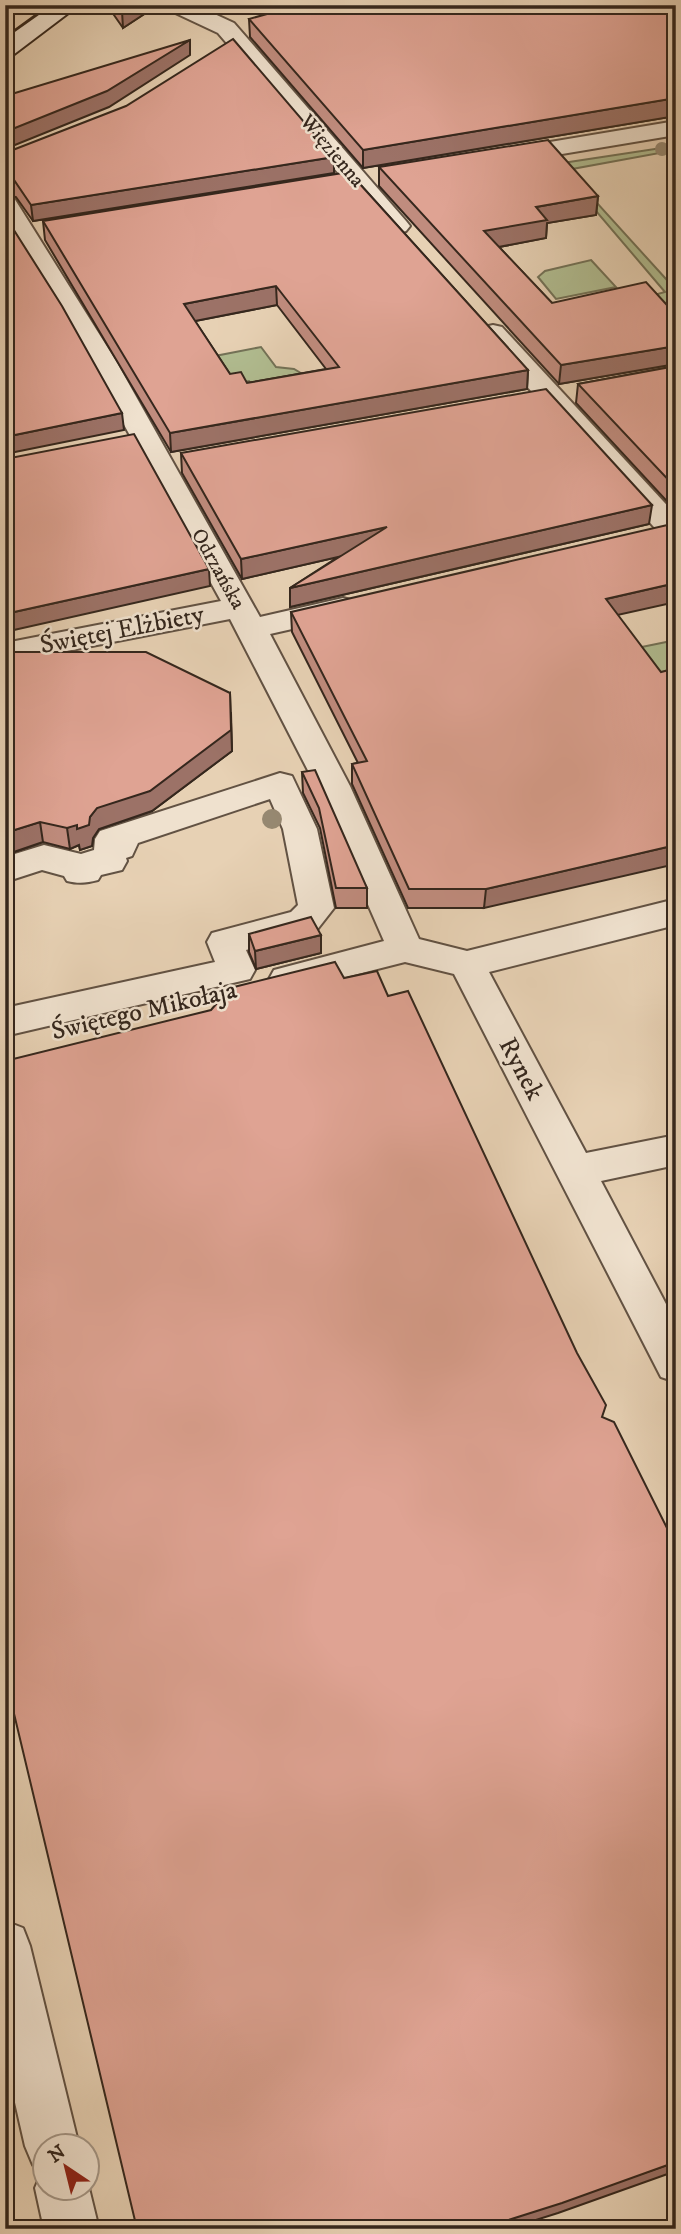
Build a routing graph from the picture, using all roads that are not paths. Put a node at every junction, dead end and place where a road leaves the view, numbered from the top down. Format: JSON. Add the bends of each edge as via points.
{"nodes":[{"id":1,"x":68,"y":5,"type":"edge"},
{"id":2,"x":177,"y":5,"type":"edge"},
{"id":3,"x":5,"y":50,"type":"edge"},
{"id":4,"x":676,"y":128,"type":"edge"},
{"id":5,"x":477,"y":161,"type":"edge"},
{"id":6,"x":390,"y":174,"type":"edge"},
{"id":7,"x":344,"y":182,"type":"junction"},
{"id":8,"x":5,"y":203,"type":"edge"},
{"id":9,"x":417,"y":248,"type":"edge"},
{"id":10,"x":480,"y":318,"type":"edge"},
{"id":11,"x":587,"y":389,"type":"edge"},
{"id":12,"x":550,"y":396,"type":"junction"},
{"id":13,"x":516,"y":403,"type":"edge"},
{"id":14,"x":147,"y":437,"type":"junction"},
{"id":15,"x":114,"y":444,"type":"edge"},
{"id":16,"x":675,"y":531,"type":"edge"},
{"id":17,"x":639,"y":539,"type":"edge"},
{"id":18,"x":367,"y":602,"type":"edge"},
{"id":19,"x":249,"y":624,"type":"junction"},
{"id":20,"x":5,"y":653,"type":"edge"},
{"id":21,"x":5,"y":870,"type":"edge"},
{"id":22,"x":676,"y":912,"type":"edge"},
{"id":23,"x":405,"y":949,"type":"junction"},
{"id":24,"x":467,"y":964,"type":"junction"},
{"id":25,"x":5,"y":1022,"type":"edge"},
{"id":26,"x":5,"y":1044,"type":"edge"},
{"id":27,"x":676,"y":1150,"type":"edge"},
{"id":28,"x":575,"y":1171,"type":"junction"},
{"id":29,"x":676,"y":1364,"type":"edge"},
{"id":30,"x":5,"y":1946,"type":"edge"},
{"id":31,"x":48,"y":2132,"type":"edge"},
{"id":32,"x":65,"y":2202,"type":"edge"},
{"id":33,"x":72,"y":2229,"type":"edge"}],
"edges":[{"from":1,"to":3,"type":"street"},
{"from":2,"to":7,"type":"street","name":"Więzienna","via":[[233,35]]},
{"from":4,"to":5,"type":"street"},
{"from":6,"to":7,"type":"street"},
{"from":7,"to":9,"type":"street","name":"Więzienna"},
{"from":8,"to":14,"type":"street","name":"Odrzańska","via":[[36,231]]},
{"from":10,"to":12,"type":"street"},
{"from":11,"to":12,"type":"street"},
{"from":12,"to":13,"type":"street"},
{"from":12,"to":16,"type":"street"},
{"from":14,"to":15,"type":"street"},
{"from":14,"to":19,"type":"street","name":"Odrzańska","via":[[173,462]]},
{"from":16,"to":17,"type":"street"},
{"from":18,"to":19,"type":"street","name":"Świętej Elżbiety"},
{"from":19,"to":20,"type":"street","name":"Świętej Elżbiety"},
{"from":19,"to":23,"type":"street","name":"Odrzańska","via":[[327,777]]},
{"from":21,"to":25,"type":"street","via":[[44,857],[86,871],[86,866],[100,860],[110,861],[106,858],[121,843],[112,844],[112,839],[280,784],[300,829],[316,908],[303,922],[225,942],[237,970]]},
{"from":22,"to":24,"type":"street"},
{"from":23,"to":24,"type":"street"},
{"from":23,"to":26,"type":"street","name":"Świętego Mikołaja"},
{"from":24,"to":28,"type":"street","name":"Rynek"},
{"from":27,"to":28,"type":"street"},
{"from":28,"to":29,"type":"street","name":"Rynek"},
{"from":30,"to":31,"type":"street"},
{"from":32,"to":33,"type":"street"}]}
